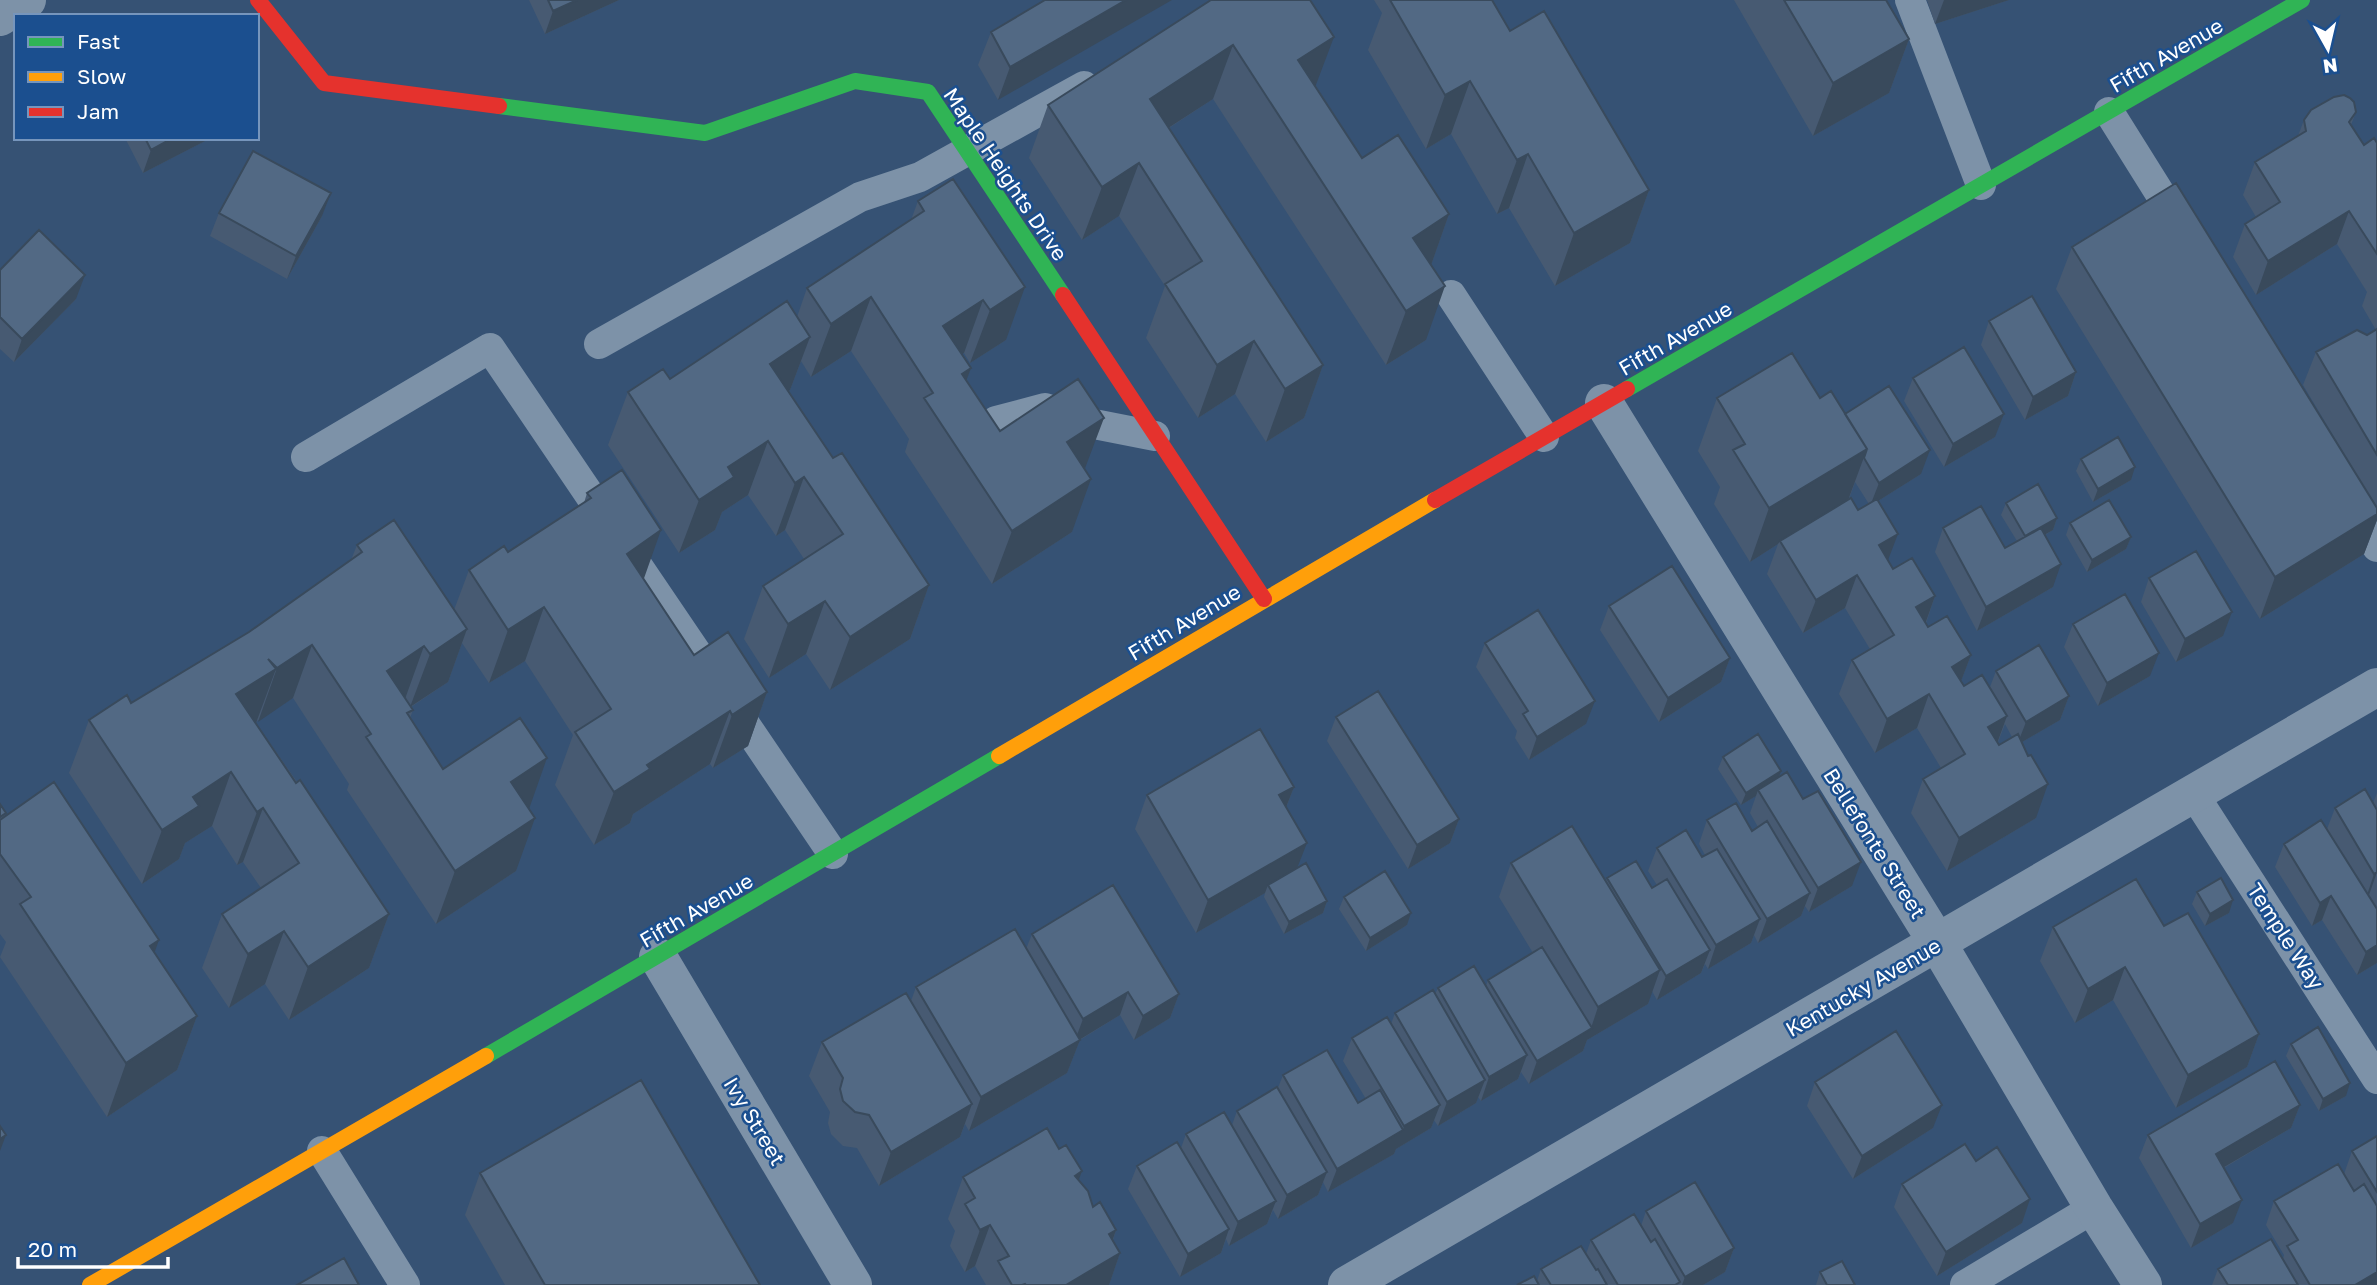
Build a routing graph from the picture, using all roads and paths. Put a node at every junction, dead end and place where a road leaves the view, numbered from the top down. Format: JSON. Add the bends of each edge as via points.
{"nodes":[{"id":1,"x":27,"y":0,"type":"edge"},
{"id":2,"x":258,"y":0,"type":"edge"},
{"id":3,"x":1910,"y":0,"type":"edge"},
{"id":4,"x":2302,"y":0,"type":"edge"},
{"id":5,"x":0,"y":17,"type":"edge"},
{"id":6,"x":1110,"y":72,"type":"edge"},
{"id":7,"x":2109,"y":111,"type":"junction"},
{"id":8,"x":965,"y":151,"type":"junction"},
{"id":9,"x":1981,"y":185,"type":"junction"},
{"id":10,"x":2194,"y":250,"type":"edge"},
{"id":11,"x":1451,"y":295,"type":"dead end"},
{"id":12,"x":598,"y":344,"type":"dead end"},
{"id":13,"x":1604,"y":403,"type":"junction"},
{"id":14,"x":996,"y":421,"type":"edge"},
{"id":15,"x":1155,"y":436,"type":"junction"},
{"id":16,"x":1544,"y":437,"type":"junction"},
{"id":17,"x":306,"y":457,"type":"dead end"},
{"id":18,"x":2333,"y":476,"type":"edge"},
{"id":19,"x":2377,"y":547,"type":"edge"},
{"id":20,"x":1264,"y":599,"type":"junction"},
{"id":21,"x":2377,"y":687,"type":"edge"},
{"id":22,"x":2193,"y":793,"type":"junction"},
{"id":23,"x":833,"y":854,"type":"junction"},
{"id":24,"x":1938,"y":944,"type":"junction"},
{"id":25,"x":658,"y":957,"type":"junction"},
{"id":26,"x":2369,"y":1046,"type":"edge"},
{"id":27,"x":2377,"y":1079,"type":"edge"},
{"id":28,"x":322,"y":1151,"type":"junction"},
{"id":29,"x":2094,"y":1208,"type":"junction"},
{"id":30,"x":90,"y":1285,"type":"edge"},
{"id":31,"x":405,"y":1285,"type":"edge"},
{"id":32,"x":853,"y":1285,"type":"edge"},
{"id":33,"x":1348,"y":1285,"type":"edge"},
{"id":34,"x":1965,"y":1285,"type":"edge"},
{"id":35,"x":2143,"y":1285,"type":"edge"}],
"edges":[{"from":1,"to":5,"type":"street"},
{"from":2,"to":8,"type":"main road","name":"Maple Heights Drive","via":[[324,83],[705,133],[855,81],[928,92]]},
{"from":3,"to":9,"type":"lane"},
{"from":4,"to":7,"type":"main road","name":"Fifth Avenue"},
{"from":6,"to":8,"type":"lane"},
{"from":7,"to":9,"type":"main road","name":"Fifth Avenue"},
{"from":7,"to":10,"type":"lane"},
{"from":8,"to":12,"type":"lane","via":[[920,177],[860,197]]},
{"from":8,"to":15,"type":"main road","name":"Maple Heights Drive"},
{"from":9,"to":13,"type":"main road","name":"Fifth Avenue"},
{"from":11,"to":16,"type":"lane"},
{"from":13,"to":16,"type":"main road","name":"Fifth Avenue"},
{"from":13,"to":24,"type":"street","name":"Bellefonte Street"},
{"from":14,"to":15,"type":"lane","via":[[1045,408]]},
{"from":15,"to":20,"type":"main road","name":"Maple Heights Drive"},
{"from":16,"to":20,"type":"main road","name":"Fifth Avenue"},
{"from":17,"to":23,"type":"lane","via":[[490,348]]},
{"from":18,"to":19,"type":"lane"},
{"from":20,"to":23,"type":"main road","name":"Fifth Avenue"},
{"from":21,"to":22,"type":"street","name":"Kentucky Avenue"},
{"from":22,"to":24,"type":"street","name":"Kentucky Avenue"},
{"from":22,"to":26,"type":"lane","name":"Temple Way"},
{"from":23,"to":25,"type":"main road","name":"Fifth Avenue"},
{"from":24,"to":29,"type":"street","name":"Bellefonte Street"},
{"from":24,"to":33,"type":"street","name":"Kentucky Avenue"},
{"from":25,"to":28,"type":"main road","name":"Fifth Avenue"},
{"from":25,"to":32,"type":"street","name":"Ivy Street"},
{"from":26,"to":27,"type":"lane","name":"Temple Way"},
{"from":28,"to":30,"type":"main road","name":"Fifth Avenue"},
{"from":28,"to":31,"type":"lane"},
{"from":29,"to":34,"type":"lane"},
{"from":29,"to":35,"type":"street","name":"Bellefonte Street"}]}
